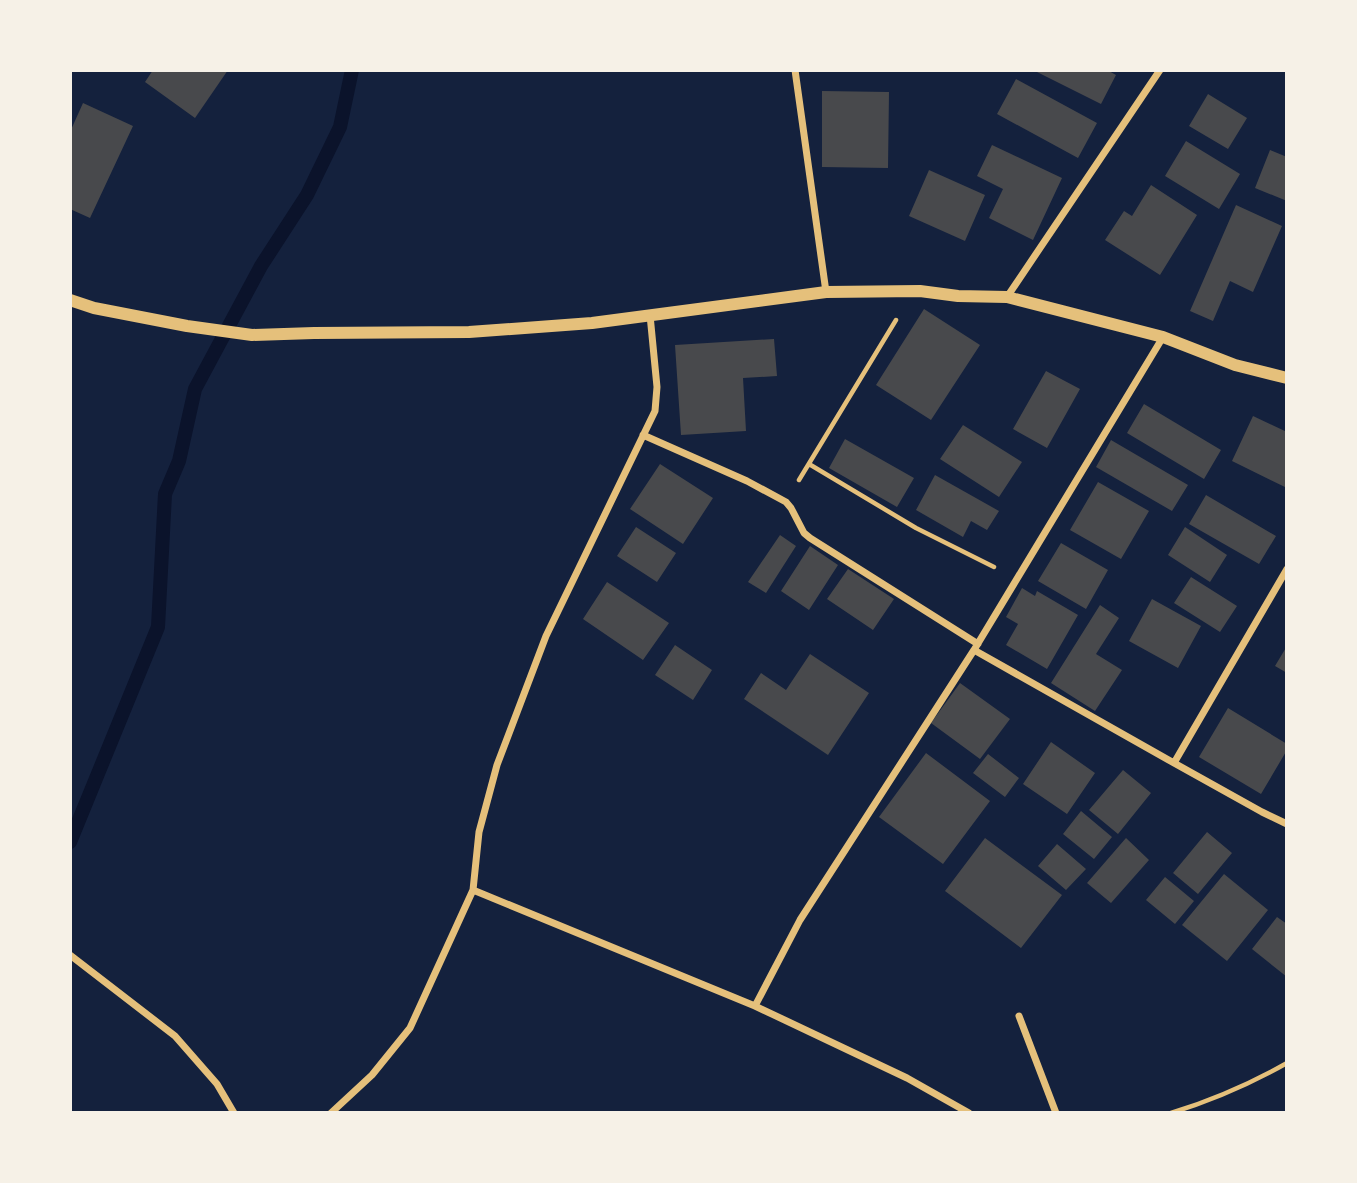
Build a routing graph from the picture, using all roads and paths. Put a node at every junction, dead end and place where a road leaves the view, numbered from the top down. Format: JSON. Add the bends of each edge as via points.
{"nodes":[{"id":1,"x":795,"y":70,"type":"edge"},
{"id":2,"x":1160,"y":70,"type":"edge"},
{"id":3,"x":914,"y":291,"type":"junction"},
{"id":4,"x":826,"y":292,"type":"junction"},
{"id":5,"x":1007,"y":297,"type":"junction"},
{"id":6,"x":70,"y":300,"type":"edge"},
{"id":7,"x":650,"y":315,"type":"junction"},
{"id":8,"x":1163,"y":337,"type":"junction"},
{"id":9,"x":1287,"y":378,"type":"edge"},
{"id":10,"x":643,"y":435,"type":"junction"},
{"id":11,"x":809,"y":464,"type":"junction"},
{"id":12,"x":786,"y":502,"type":"junction"},
{"id":13,"x":1287,"y":569,"type":"edge"},
{"id":14,"x":1017,"y":578,"type":"junction"},
{"id":15,"x":976,"y":647,"type":"junction"},
{"id":16,"x":1174,"y":763,"type":"junction"},
{"id":17,"x":1287,"y":824,"type":"edge"},
{"id":18,"x":472,"y":890,"type":"junction"},
{"id":19,"x":70,"y":955,"type":"edge"},
{"id":20,"x":755,"y":1006,"type":"junction"},
{"id":21,"x":1019,"y":1016,"type":"dead end"},
{"id":22,"x":1287,"y":1063,"type":"edge"},
{"id":23,"x":234,"y":1113,"type":"edge"},
{"id":24,"x":331,"y":1113,"type":"edge"},
{"id":25,"x":969,"y":1113,"type":"edge"},
{"id":26,"x":1056,"y":1113,"type":"edge"},
{"id":27,"x":1171,"y":1113,"type":"edge"}],
"edges":[{"from":1,"to":4,"type":"street"},
{"from":2,"to":5,"type":"street"},
{"from":3,"to":4,"type":"street"},
{"from":3,"to":5,"type":"street"},
{"from":3,"to":11,"type":"path"},
{"from":4,"to":7,"type":"street"},
{"from":5,"to":8,"type":"street"},
{"from":6,"to":7,"type":"street","via":[[252,335],[469,332]]},
{"from":7,"to":10,"type":"street","via":[[657,398]]},
{"from":8,"to":9,"type":"street","via":[[1235,365]]},
{"from":8,"to":14,"type":"street"},
{"from":10,"to":12,"type":"street"},
{"from":10,"to":18,"type":"street","via":[[546,635],[497,765],[479,832]]},
{"from":11,"to":12,"type":"path"},
{"from":11,"to":14,"type":"path","via":[[916,528]]},
{"from":12,"to":15,"type":"street","via":[[810,538]]},
{"from":13,"to":16,"type":"street"},
{"from":14,"to":15,"type":"street"},
{"from":15,"to":16,"type":"street"},
{"from":15,"to":20,"type":"street","via":[[800,920]]},
{"from":16,"to":17,"type":"street"},
{"from":18,"to":20,"type":"street"},
{"from":18,"to":24,"type":"street","via":[[410,1028],[372,1075]]},
{"from":19,"to":23,"type":"street","via":[[175,1036],[217,1084]]},
{"from":20,"to":25,"type":"street","via":[[907,1078]]},
{"from":21,"to":26,"type":"street"},
{"from":22,"to":27,"type":"path","via":[[1245,1086]]}]}
